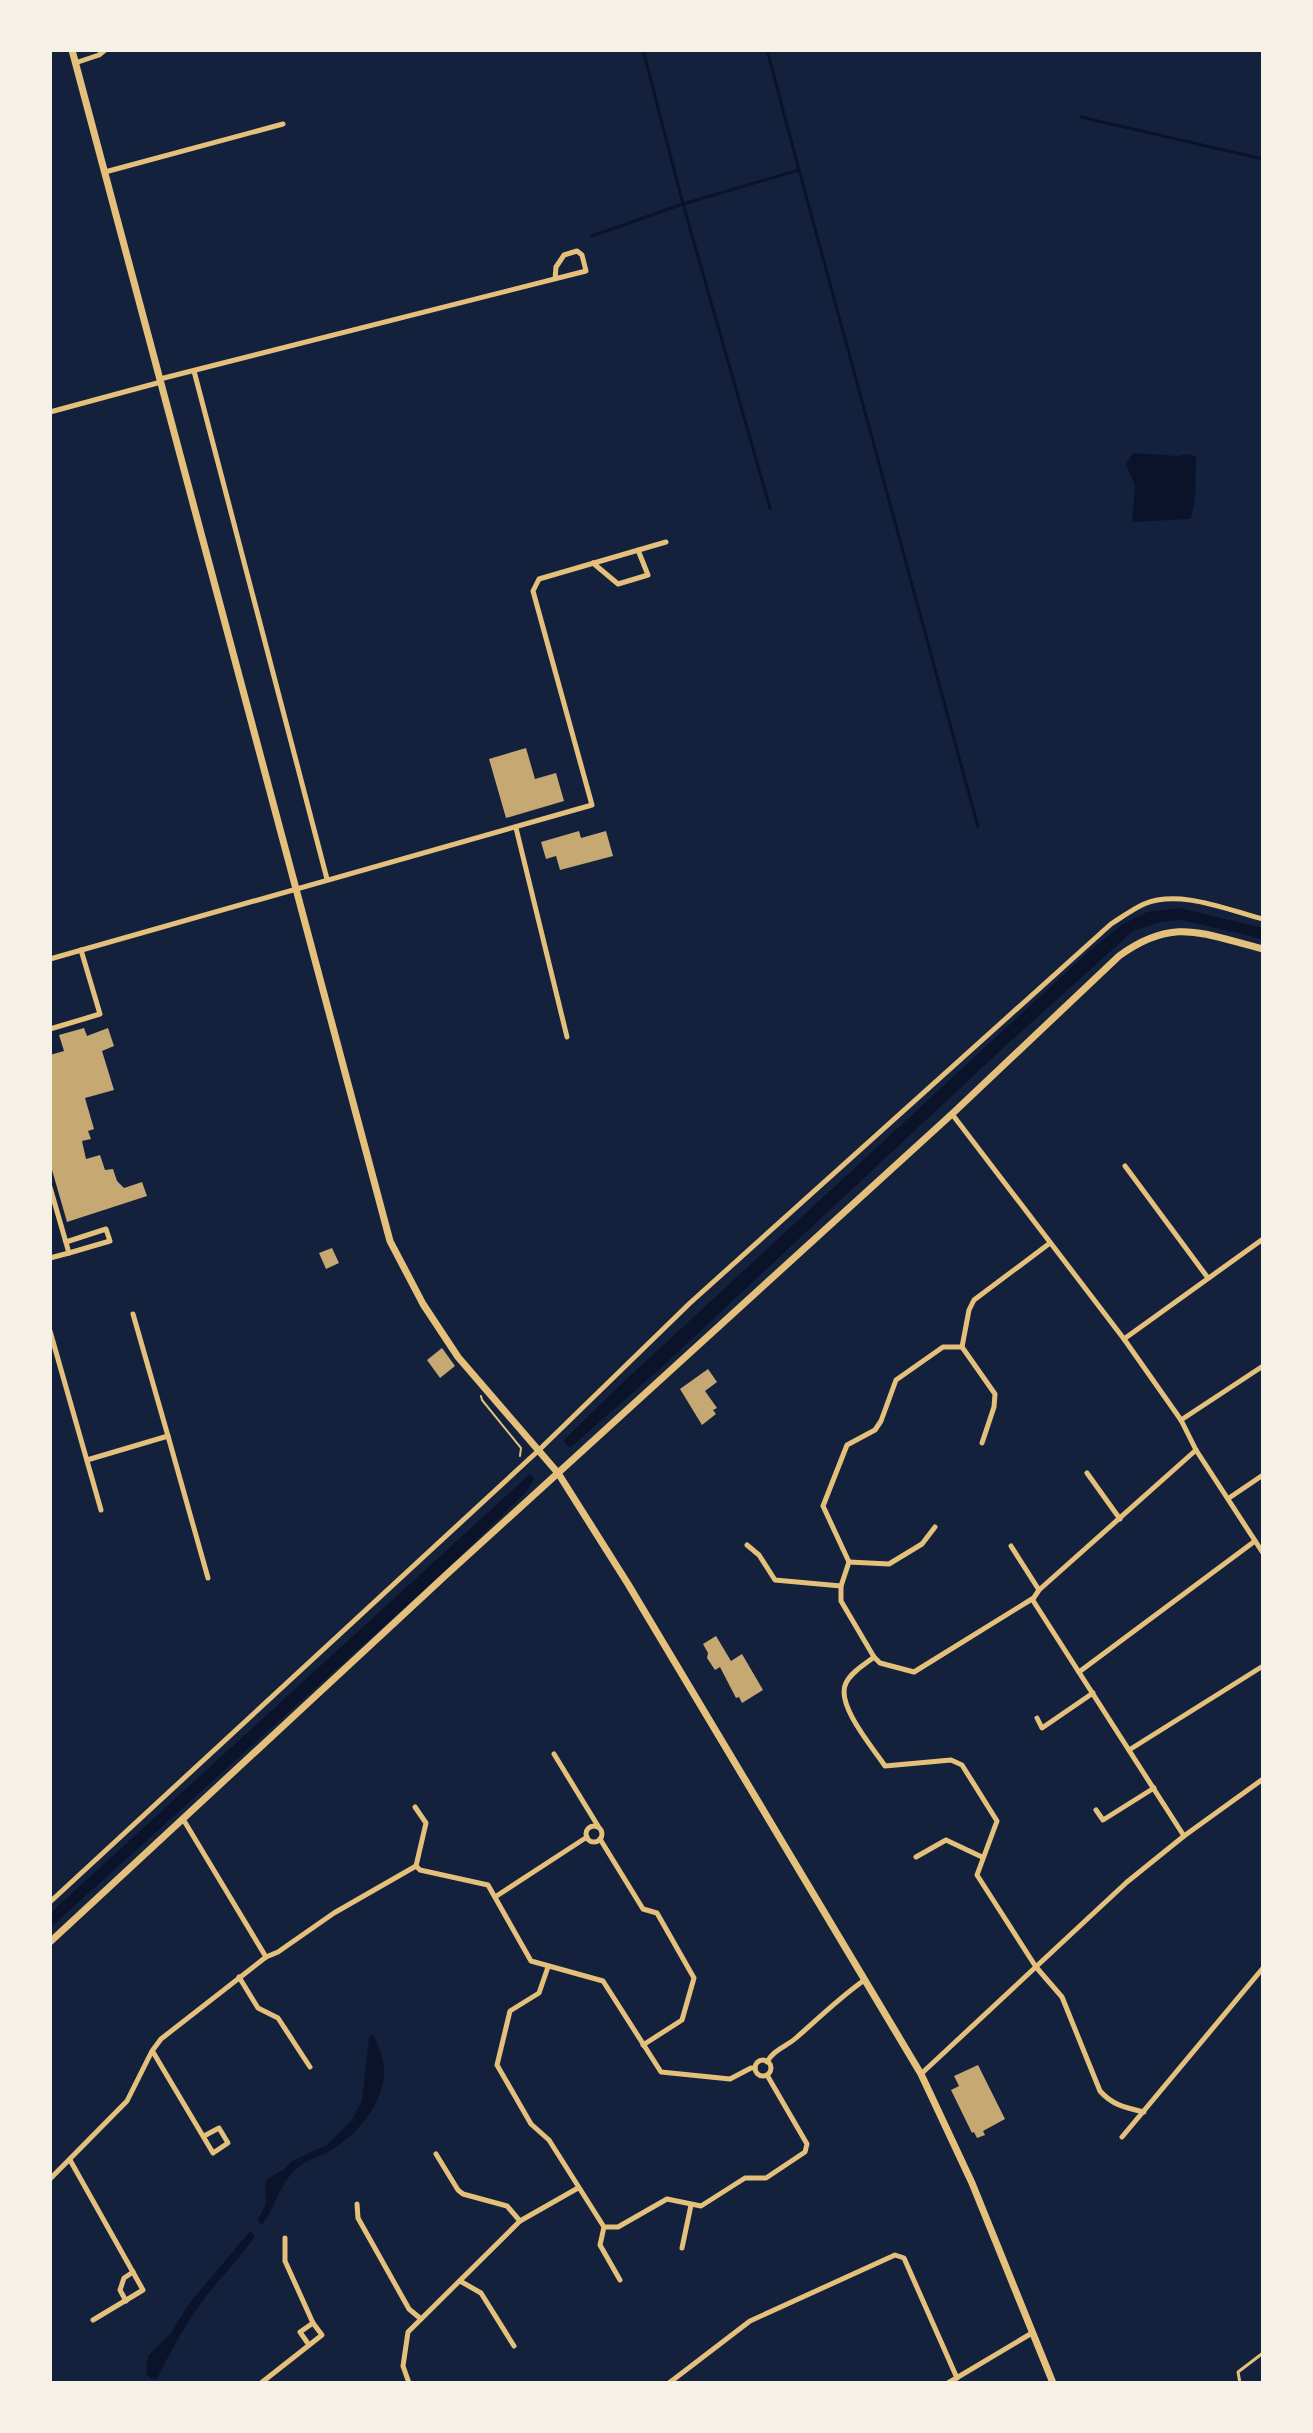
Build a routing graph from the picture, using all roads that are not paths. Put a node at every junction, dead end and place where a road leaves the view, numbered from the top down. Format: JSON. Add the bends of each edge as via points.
{"nodes":[{"id":1,"x":72,"y":50,"type":"edge"},
{"id":2,"x":105,"y":50,"type":"edge"},
{"id":3,"x":75,"y":63,"type":"junction"},
{"id":4,"x":283,"y":124,"type":"dead end"},
{"id":5,"x":105,"y":172,"type":"junction"},
{"id":6,"x":555,"y":279,"type":"junction"},
{"id":7,"x":194,"y":371,"type":"junction"},
{"id":8,"x":160,"y":381,"type":"junction"},
{"id":9,"x":50,"y":412,"type":"edge"},
{"id":10,"x":666,"y":542,"type":"dead end"},
{"id":11,"x":638,"y":550,"type":"junction"},
{"id":12,"x":593,"y":563,"type":"junction"},
{"id":13,"x":516,"y":828,"type":"junction"},
{"id":14,"x":327,"y":879,"type":"junction"},
{"id":15,"x":296,"y":887,"type":"junction"},
{"id":16,"x":1263,"y":919,"type":"edge"},
{"id":17,"x":1263,"y":949,"type":"edge"},
{"id":18,"x":81,"y":950,"type":"junction"},
{"id":19,"x":50,"y":959,"type":"edge"},
{"id":20,"x":50,"y":1029,"type":"edge"},
{"id":21,"x":567,"y":1037,"type":"dead end"},
{"id":22,"x":952,"y":1114,"type":"junction"},
{"id":23,"x":1125,"y":1166,"type":"dead end"},
{"id":24,"x":50,"y":1187,"type":"edge"},
{"id":25,"x":1263,"y":1239,"type":"edge"},
{"id":26,"x":66,"y":1242,"type":"junction"},
{"id":27,"x":1050,"y":1243,"type":"junction"},
{"id":28,"x":69,"y":1253,"type":"junction"},
{"id":29,"x":50,"y":1258,"type":"edge"},
{"id":30,"x":1208,"y":1278,"type":"junction"},
{"id":31,"x":133,"y":1314,"type":"dead end"},
{"id":32,"x":50,"y":1331,"type":"edge"},
{"id":33,"x":1124,"y":1339,"type":"junction"},
{"id":34,"x":962,"y":1347,"type":"junction"},
{"id":35,"x":1263,"y":1366,"type":"edge"},
{"id":36,"x":1181,"y":1420,"type":"junction"},
{"id":37,"x":168,"y":1436,"type":"junction"},
{"id":38,"x":982,"y":1443,"type":"dead end"},
{"id":39,"x":1196,"y":1450,"type":"junction"},
{"id":40,"x":542,"y":1453,"type":"junction"},
{"id":41,"x":87,"y":1460,"type":"junction"},
{"id":42,"x":558,"y":1473,"type":"junction"},
{"id":43,"x":1087,"y":1473,"type":"dead end"},
{"id":44,"x":1263,"y":1475,"type":"edge"},
{"id":45,"x":1229,"y":1498,"type":"junction"},
{"id":46,"x":101,"y":1510,"type":"dead end"},
{"id":47,"x":1120,"y":1519,"type":"junction"},
{"id":48,"x":935,"y":1527,"type":"dead end"},
{"id":49,"x":1255,"y":1541,"type":"junction"},
{"id":50,"x":747,"y":1545,"type":"dead end"},
{"id":51,"x":1011,"y":1546,"type":"dead end"},
{"id":52,"x":1263,"y":1553,"type":"edge"},
{"id":53,"x":849,"y":1562,"type":"junction"},
{"id":54,"x":208,"y":1578,"type":"dead end"},
{"id":55,"x":841,"y":1586,"type":"junction"},
{"id":56,"x":1039,"y":1590,"type":"junction"},
{"id":57,"x":1032,"y":1599,"type":"junction"},
{"id":58,"x":874,"y":1657,"type":"junction"},
{"id":59,"x":1263,"y":1666,"type":"edge"},
{"id":60,"x":1079,"y":1672,"type":"junction"},
{"id":61,"x":1093,"y":1693,"type":"junction"},
{"id":62,"x":1037,"y":1718,"type":"dead end"},
{"id":63,"x":1129,"y":1750,"type":"junction"},
{"id":64,"x":554,"y":1754,"type":"dead end"},
{"id":65,"x":1263,"y":1779,"type":"edge"},
{"id":66,"x":1154,"y":1788,"type":"junction"},
{"id":67,"x":415,"y":1807,"type":"dead end"},
{"id":68,"x":1096,"y":1810,"type":"dead end"},
{"id":69,"x":183,"y":1819,"type":"junction"},
{"id":70,"x":598,"y":1826,"type":"junction"},
{"id":71,"x":1184,"y":1836,"type":"junction"},
{"id":72,"x":587,"y":1837,"type":"junction"},
{"id":73,"x":600,"y":1839,"type":"junction"},
{"id":74,"x":916,"y":1857,"type":"dead end"},
{"id":75,"x":982,"y":1857,"type":"junction"},
{"id":76,"x":416,"y":1866,"type":"junction"},
{"id":77,"x":495,"y":1897,"type":"junction"},
{"id":78,"x":50,"y":1902,"type":"edge"},
{"id":79,"x":50,"y":1942,"type":"edge"},
{"id":80,"x":266,"y":1957,"type":"junction"},
{"id":81,"x":548,"y":1967,"type":"junction"},
{"id":82,"x":1036,"y":1967,"type":"junction"},
{"id":83,"x":1263,"y":1968,"type":"edge"},
{"id":84,"x":239,"y":1977,"type":"junction"},
{"id":85,"x":863,"y":1981,"type":"junction"},
{"id":86,"x":643,"y":2045,"type":"junction"},
{"id":87,"x":152,"y":2051,"type":"junction"},
{"id":88,"x":767,"y":2062,"type":"junction"},
{"id":89,"x":310,"y":2067,"type":"dead end"},
{"id":90,"x":755,"y":2068,"type":"junction"},
{"id":91,"x":921,"y":2074,"type":"junction"},
{"id":92,"x":767,"y":2075,"type":"junction"},
{"id":93,"x":1144,"y":2112,"type":"junction"},
{"id":94,"x":204,"y":2136,"type":"junction"},
{"id":95,"x":1122,"y":2137,"type":"dead end"},
{"id":96,"x":436,"y":2154,"type":"dead end"},
{"id":97,"x":70,"y":2160,"type":"junction"},
{"id":98,"x":50,"y":2179,"type":"edge"},
{"id":99,"x":578,"y":2188,"type":"junction"},
{"id":100,"x":357,"y":2204,"type":"dead end"},
{"id":101,"x":691,"y":2205,"type":"junction"},
{"id":102,"x":520,"y":2221,"type":"junction"},
{"id":103,"x":604,"y":2227,"type":"junction"},
{"id":104,"x":285,"y":2238,"type":"dead end"},
{"id":105,"x":682,"y":2248,"type":"dead end"},
{"id":106,"x":133,"y":2272,"type":"junction"},
{"id":107,"x":620,"y":2280,"type":"dead end"},
{"id":108,"x":460,"y":2281,"type":"junction"},
{"id":109,"x":126,"y":2301,"type":"junction"},
{"id":110,"x":421,"y":2319,"type":"junction"},
{"id":111,"x":93,"y":2320,"type":"dead end"},
{"id":112,"x":313,"y":2323,"type":"junction"},
{"id":113,"x":1032,"y":2333,"type":"junction"},
{"id":114,"x":309,"y":2345,"type":"junction"},
{"id":115,"x":514,"y":2346,"type":"dead end"},
{"id":116,"x":1263,"y":2353,"type":"edge"},
{"id":117,"x":957,"y":2378,"type":"junction"},
{"id":118,"x":261,"y":2383,"type":"edge"},
{"id":119,"x":409,"y":2383,"type":"edge"},
{"id":120,"x":669,"y":2383,"type":"edge"},
{"id":121,"x":948,"y":2383,"type":"edge"},
{"id":122,"x":1053,"y":2383,"type":"edge"},
{"id":123,"x":1240,"y":2383,"type":"edge"}],
"edges":[{"from":1,"to":3,"type":"street"},
{"from":2,"to":3,"type":"street"},
{"from":3,"to":5,"type":"street"},
{"from":4,"to":5,"type":"street"},
{"from":5,"to":8,"type":"street"},
{"from":6,"to":6,"type":"street","via":[[564,255],[582,255],[586,271]]},
{"from":6,"to":7,"type":"street"},
{"from":7,"to":8,"type":"street"},
{"from":7,"to":14,"type":"street"},
{"from":8,"to":9,"type":"street"},
{"from":8,"to":15,"type":"street"},
{"from":10,"to":11,"type":"street"},
{"from":11,"to":12,"type":"street"},
{"from":11,"to":12,"type":"street","via":[[648,575],[618,584]]},
{"from":12,"to":13,"type":"street","via":[[539,579],[533,591],[592,805]]},
{"from":13,"to":14,"type":"street"},
{"from":13,"to":21,"type":"street"},
{"from":14,"to":15,"type":"street"},
{"from":15,"to":18,"type":"street"},
{"from":15,"to":40,"type":"street","via":[[390,1241],[458,1357]]},
{"from":16,"to":40,"type":"street","via":[[1184,899],[1163,899],[1111,924],[690,1303]]},
{"from":17,"to":22,"type":"street","via":[[1183,931],[1140,940]]},
{"from":18,"to":19,"type":"street"},
{"from":18,"to":20,"type":"street","via":[[100,1014]]},
{"from":22,"to":27,"type":"street"},
{"from":22,"to":42,"type":"street"},
{"from":23,"to":30,"type":"street"},
{"from":24,"to":26,"type":"street"},
{"from":25,"to":30,"type":"street"},
{"from":26,"to":28,"type":"street"},
{"from":26,"to":28,"type":"street","via":[[106,1229],[110,1241]]},
{"from":27,"to":33,"type":"street"},
{"from":27,"to":34,"type":"street","via":[[974,1300]]},
{"from":28,"to":29,"type":"street"},
{"from":30,"to":33,"type":"street"},
{"from":31,"to":37,"type":"street"},
{"from":32,"to":41,"type":"street"},
{"from":33,"to":36,"type":"street"},
{"from":34,"to":38,"type":"street","via":[[995,1394]]},
{"from":34,"to":53,"type":"street","via":[[943,1347],[896,1380],[875,1430],[847,1445],[823,1506]]},
{"from":35,"to":36,"type":"street"},
{"from":36,"to":39,"type":"street"},
{"from":37,"to":41,"type":"street"},
{"from":37,"to":54,"type":"street"},
{"from":39,"to":45,"type":"street"},
{"from":39,"to":47,"type":"street"},
{"from":40,"to":42,"type":"street"},
{"from":40,"to":78,"type":"street"},
{"from":41,"to":46,"type":"street"},
{"from":42,"to":69,"type":"street"},
{"from":42,"to":85,"type":"street"},
{"from":43,"to":47,"type":"street"},
{"from":44,"to":45,"type":"street"},
{"from":45,"to":49,"type":"street"},
{"from":47,"to":56,"type":"street"},
{"from":48,"to":53,"type":"street","via":[[922,1544],[889,1564]]},
{"from":49,"to":52,"type":"street"},
{"from":49,"to":60,"type":"street"},
{"from":50,"to":55,"type":"street","via":[[775,1580]]},
{"from":51,"to":56,"type":"street"},
{"from":53,"to":55,"type":"street"},
{"from":55,"to":58,"type":"street","via":[[841,1601]]},
{"from":56,"to":57,"type":"street"},
{"from":57,"to":58,"type":"street","via":[[914,1672]]},
{"from":57,"to":60,"type":"street"},
{"from":58,"to":75,"type":"street","via":[[846,1681],[846,1706],[885,1766],[951,1760],[962,1765],[997,1821]]},
{"from":59,"to":63,"type":"street"},
{"from":60,"to":61,"type":"street"},
{"from":61,"to":62,"type":"street","via":[[1042,1728]]},
{"from":61,"to":63,"type":"street"},
{"from":63,"to":66,"type":"street"},
{"from":64,"to":70,"type":"street"},
{"from":65,"to":71,"type":"street"},
{"from":66,"to":68,"type":"street","via":[[1103,1820]]},
{"from":66,"to":71,"type":"street"},
{"from":67,"to":76,"type":"street","via":[[426,1823]]},
{"from":69,"to":79,"type":"street"},
{"from":69,"to":80,"type":"street"},
{"from":70,"to":72,"type":"street","via":[[587,1830]]},
{"from":70,"to":73,"type":"street"},
{"from":71,"to":82,"type":"street"},
{"from":72,"to":73,"type":"street"},
{"from":72,"to":77,"type":"street"},
{"from":73,"to":86,"type":"street","via":[[643,1909],[657,1913],[694,1978],[682,2020]]},
{"from":74,"to":75,"type":"street","via":[[946,1840]]},
{"from":75,"to":82,"type":"street","via":[[977,1875]]},
{"from":76,"to":77,"type":"street","via":[[488,1885]]},
{"from":76,"to":80,"type":"street"},
{"from":77,"to":81,"type":"street","via":[[531,1961]]},
{"from":80,"to":84,"type":"street"},
{"from":81,"to":86,"type":"street","via":[[603,1981]]},
{"from":81,"to":99,"type":"street","via":[[539,1993],[510,2011],[497,2065],[531,2124],[549,2140]]},
{"from":82,"to":91,"type":"street"},
{"from":82,"to":93,"type":"street","via":[[1062,1997],[1100,2091],[1121,2107]]},
{"from":83,"to":93,"type":"street"},
{"from":84,"to":87,"type":"street"},
{"from":84,"to":89,"type":"street","via":[[258,2008],[278,2018]]},
{"from":85,"to":88,"type":"street"},
{"from":85,"to":91,"type":"street"},
{"from":86,"to":90,"type":"street","via":[[661,2072],[730,2079]]},
{"from":87,"to":94,"type":"street"},
{"from":87,"to":97,"type":"street","via":[[127,2101]]},
{"from":88,"to":90,"type":"street","via":[[760,2061]]},
{"from":88,"to":92,"type":"street"},
{"from":90,"to":92,"type":"street","via":[[759,2075]]},
{"from":91,"to":113,"type":"street"},
{"from":92,"to":101,"type":"street","via":[[807,2144],[805,2152],[766,2178],[745,2178],[701,2206]]},
{"from":93,"to":95,"type":"street"},
{"from":94,"to":94,"type":"street","via":[[213,2153],[228,2143],[219,2128]]},
{"from":96,"to":102,"type":"street","via":[[463,2194],[507,2206]]},
{"from":97,"to":98,"type":"street"},
{"from":97,"to":106,"type":"street"},
{"from":99,"to":102,"type":"street"},
{"from":99,"to":103,"type":"street"},
{"from":100,"to":110,"type":"street","via":[[358,2218],[409,2309]]},
{"from":101,"to":103,"type":"street","via":[[667,2199],[618,2227]]},
{"from":101,"to":105,"type":"street"},
{"from":102,"to":108,"type":"street"},
{"from":103,"to":107,"type":"street","via":[[600,2245]]},
{"from":104,"to":112,"type":"street","via":[[285,2261]]},
{"from":106,"to":109,"type":"street","via":[[120,2290]]},
{"from":106,"to":109,"type":"street","via":[[143,2290]]},
{"from":108,"to":110,"type":"street"},
{"from":108,"to":115,"type":"street","via":[[481,2293]]},
{"from":109,"to":111,"type":"street"},
{"from":110,"to":119,"type":"street","via":[[408,2332],[403,2366]]},
{"from":112,"to":114,"type":"street","via":[[322,2335]]},
{"from":112,"to":114,"type":"street","via":[[300,2332]]},
{"from":113,"to":117,"type":"street"},
{"from":113,"to":122,"type":"street"},
{"from":114,"to":118,"type":"street"},
{"from":116,"to":123,"type":"lane","via":[[1238,2372]]},
{"from":117,"to":120,"type":"street","via":[[904,2258],[895,2255],[750,2321]]},
{"from":117,"to":121,"type":"street"}]}
